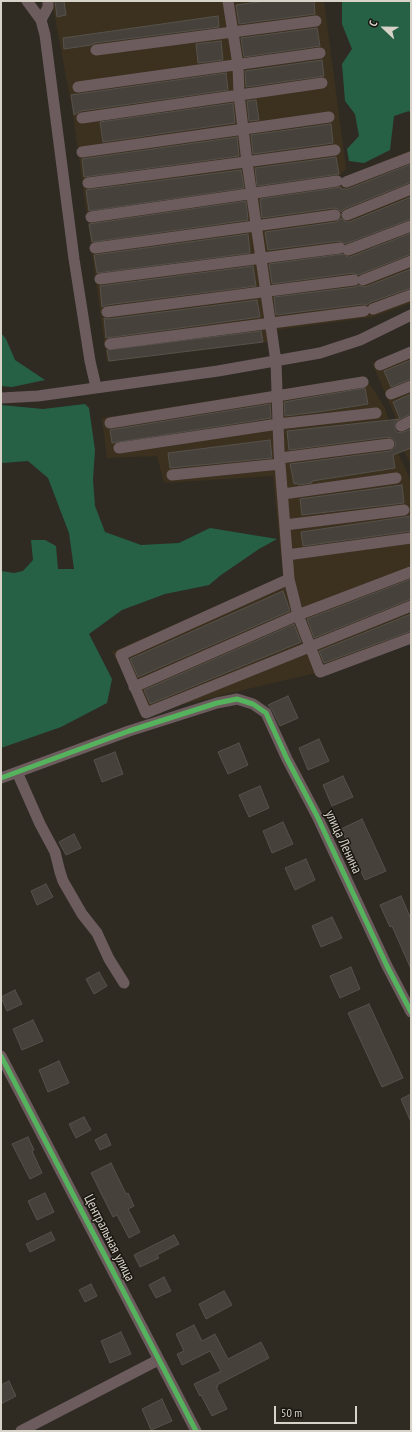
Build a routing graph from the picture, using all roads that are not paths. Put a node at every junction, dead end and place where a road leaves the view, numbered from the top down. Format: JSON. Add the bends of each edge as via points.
{"nodes":[{"id":1,"x":27,"y":1,"type":"edge"},
{"id":2,"x":48,"y":1,"type":"edge"},
{"id":3,"x":228,"y":1,"type":"edge"},
{"id":4,"x":41,"y":20,"type":"junction"},
{"id":5,"x":316,"y":21,"type":"dead end"},
{"id":6,"x":233,"y":32,"type":"junction"},
{"id":7,"x":96,"y":50,"type":"dead end"},
{"id":8,"x":320,"y":53,"type":"dead end"},
{"id":9,"x":238,"y":65,"type":"junction"},
{"id":10,"x":322,"y":83,"type":"dead end"},
{"id":11,"x":78,"y":87,"type":"dead end"},
{"id":12,"x":239,"y":95,"type":"junction"},
{"id":13,"x":329,"y":117,"type":"dead end"},
{"id":14,"x":82,"y":118,"type":"dead end"},
{"id":15,"x":243,"y":129,"type":"junction"},
{"id":16,"x":335,"y":150,"type":"dead end"},
{"id":17,"x":82,"y":152,"type":"dead end"},
{"id":18,"x":411,"y":157,"type":"edge"},
{"id":19,"x":247,"y":162,"type":"junction"},
{"id":20,"x":88,"y":183,"type":"dead end"},
{"id":21,"x":411,"y":189,"type":"edge"},
{"id":22,"x":252,"y":193,"type":"junction"},
{"id":23,"x":335,"y":215,"type":"dead end"},
{"id":24,"x":347,"y":215,"type":"dead end"},
{"id":25,"x":91,"y":216,"type":"dead end"},
{"id":26,"x":256,"y":226,"type":"junction"},
{"id":27,"x":411,"y":226,"type":"edge"},
{"id":28,"x":95,"y":248,"type":"dead end"},
{"id":29,"x":261,"y":258,"type":"junction"},
{"id":30,"x":411,"y":261,"type":"edge"},
{"id":31,"x":100,"y":280,"type":"dead end"},
{"id":32,"x":266,"y":291,"type":"junction"},
{"id":33,"x":411,"y":295,"type":"edge"},
{"id":34,"x":107,"y":312,"type":"dead end"},
{"id":35,"x":411,"y":315,"type":"edge"},
{"id":36,"x":270,"y":323,"type":"junction"},
{"id":37,"x":110,"y":344,"type":"dead end"},
{"id":38,"x":411,"y":352,"type":"edge"},
{"id":39,"x":276,"y":362,"type":"junction"},
{"id":40,"x":380,"y":365,"type":"dead end"},
{"id":41,"x":363,"y":382,"type":"dead end"},
{"id":42,"x":411,"y":386,"type":"edge"},
{"id":43,"x":96,"y":387,"type":"junction"},
{"id":44,"x":391,"y":394,"type":"dead end"},
{"id":45,"x":276,"y":397,"type":"junction"},
{"id":46,"x":1,"y":398,"type":"edge"},
{"id":47,"x":376,"y":413,"type":"dead end"},
{"id":48,"x":110,"y":423,"type":"dead end"},
{"id":49,"x":278,"y":424,"type":"junction"},
{"id":50,"x":389,"y":444,"type":"dead end"},
{"id":51,"x":119,"y":448,"type":"dead end"},
{"id":52,"x":280,"y":461,"type":"junction"},
{"id":53,"x":172,"y":475,"type":"dead end"},
{"id":54,"x":396,"y":478,"type":"dead end"},
{"id":55,"x":283,"y":494,"type":"junction"},
{"id":56,"x":404,"y":510,"type":"dead end"},
{"id":57,"x":285,"y":525,"type":"junction"},
{"id":58,"x":411,"y":538,"type":"edge"},
{"id":59,"x":287,"y":555,"type":"junction"},
{"id":60,"x":411,"y":572,"type":"edge"},
{"id":61,"x":289,"y":579,"type":"junction"},
{"id":62,"x":411,"y":606,"type":"edge"},
{"id":63,"x":298,"y":615,"type":"junction"},
{"id":64,"x":411,"y":638,"type":"edge"},
{"id":65,"x":310,"y":647,"type":"junction"},
{"id":66,"x":134,"y":687,"type":"junction"},
{"id":67,"x":17,"y":772,"type":"junction"},
{"id":68,"x":1,"y":778,"type":"edge"},
{"id":69,"x":124,"y":983,"type":"dead end"},
{"id":70,"x":411,"y":1012,"type":"edge"},
{"id":71,"x":1,"y":1056,"type":"edge"},
{"id":72,"x":158,"y":1360,"type":"junction"},
{"id":73,"x":21,"y":1431,"type":"edge"},
{"id":74,"x":196,"y":1431,"type":"edge"}],
"edges":[{"from":1,"to":4,"type":"street"},
{"from":2,"to":4,"type":"street","via":[[48,7]]},
{"from":3,"to":6,"type":"street"},
{"from":4,"to":43,"type":"street","via":[[74,259]]},
{"from":5,"to":6,"type":"street"},
{"from":6,"to":7,"type":"street"},
{"from":6,"to":9,"type":"street"},
{"from":8,"to":9,"type":"street"},
{"from":9,"to":11,"type":"street"},
{"from":9,"to":12,"type":"street"},
{"from":10,"to":12,"type":"street"},
{"from":12,"to":14,"type":"street"},
{"from":12,"to":15,"type":"street"},
{"from":13,"to":15,"type":"street"},
{"from":15,"to":17,"type":"street"},
{"from":15,"to":19,"type":"street"},
{"from":16,"to":19,"type":"street"},
{"from":18,"to":22,"type":"street","via":[[341,182]]},
{"from":19,"to":20,"type":"street"},
{"from":19,"to":22,"type":"street"},
{"from":21,"to":24,"type":"street"},
{"from":22,"to":25,"type":"street"},
{"from":22,"to":26,"type":"street"},
{"from":23,"to":26,"type":"street"},
{"from":26,"to":28,"type":"street"},
{"from":26,"to":29,"type":"street"},
{"from":27,"to":29,"type":"street","via":[[344,249]]},
{"from":29,"to":31,"type":"street"},
{"from":29,"to":32,"type":"street"},
{"from":30,"to":32,"type":"street","via":[[358,280]]},
{"from":32,"to":34,"type":"street"},
{"from":32,"to":36,"type":"street"},
{"from":33,"to":36,"type":"street","via":[[368,310]]},
{"from":35,"to":39,"type":"street","via":[[360,340],[320,353]]},
{"from":36,"to":37,"type":"street"},
{"from":36,"to":39,"type":"street"},
{"from":38,"to":40,"type":"street"},
{"from":39,"to":43,"type":"street"},
{"from":39,"to":45,"type":"street"},
{"from":41,"to":45,"type":"street"},
{"from":42,"to":44,"type":"street"},
{"from":43,"to":46,"type":"street","via":[[38,396]]},
{"from":45,"to":48,"type":"street"},
{"from":45,"to":49,"type":"street"},
{"from":47,"to":49,"type":"street"},
{"from":49,"to":51,"type":"street"},
{"from":49,"to":52,"type":"street"},
{"from":50,"to":52,"type":"street"},
{"from":52,"to":53,"type":"street"},
{"from":52,"to":55,"type":"street"},
{"from":54,"to":55,"type":"street"},
{"from":55,"to":57,"type":"street"},
{"from":56,"to":57,"type":"street"},
{"from":57,"to":59,"type":"street"},
{"from":58,"to":59,"type":"street"},
{"from":59,"to":61,"type":"street"},
{"from":60,"to":63,"type":"street"},
{"from":61,"to":63,"type":"street"},
{"from":61,"to":66,"type":"street","via":[[121,655]]},
{"from":62,"to":65,"type":"street"},
{"from":63,"to":65,"type":"street"},
{"from":63,"to":66,"type":"street"},
{"from":64,"to":65,"type":"street","via":[[320,672]]},
{"from":65,"to":66,"type":"street","via":[[146,713]]},
{"from":67,"to":68,"type":"street"},
{"from":67,"to":69,"type":"street","via":[[55,852],[63,881],[82,914],[97,933]]},
{"from":67,"to":70,"type":"street","name":"улица Ленина","via":[[129,731],[217,703],[237,699],[253,704],[266,713]]},
{"from":71,"to":72,"type":"street","name":"Центральная улица"},
{"from":72,"to":73,"type":"street"},
{"from":72,"to":74,"type":"street","name":"Центральная улица"}]}
